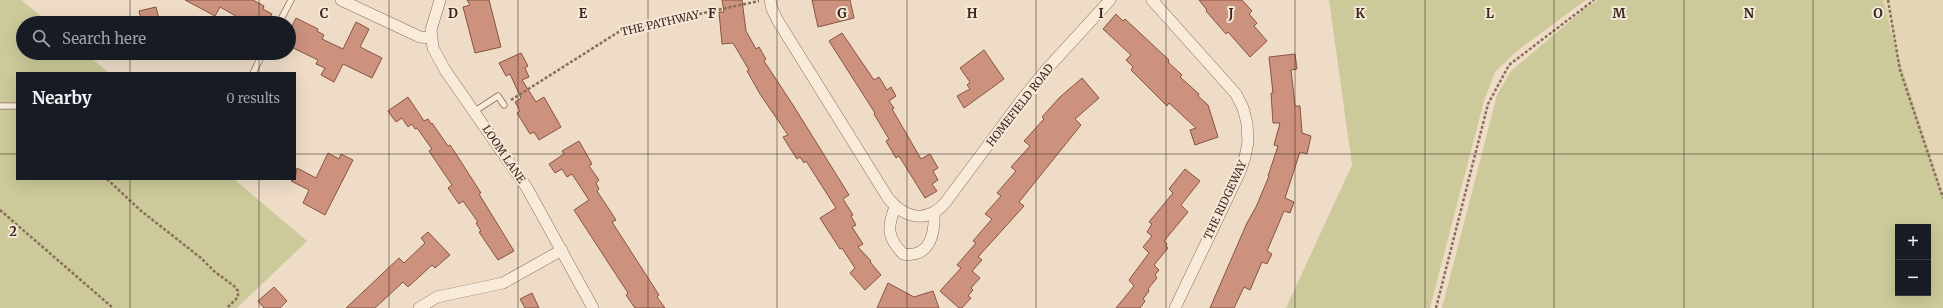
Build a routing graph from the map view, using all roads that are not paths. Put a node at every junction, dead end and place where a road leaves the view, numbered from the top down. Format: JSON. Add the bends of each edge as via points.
{"nodes":[{"id":1,"x":290,"y":0,"type":"edge"},
{"id":2,"x":341,"y":0,"type":"edge"},
{"id":3,"x":440,"y":0,"type":"edge"},
{"id":4,"x":770,"y":0,"type":"edge"},
{"id":5,"x":1110,"y":0,"type":"edge"},
{"id":6,"x":1152,"y":0,"type":"edge"},
{"id":7,"x":282,"y":16,"type":"edge"},
{"id":8,"x":431,"y":38,"type":"junction"},
{"id":9,"x":260,"y":60,"type":"edge"},
{"id":10,"x":254,"y":72,"type":"edge"},
{"id":11,"x":504,"y":105,"type":"road end"},
{"id":12,"x":0,"y":106,"type":"edge"},
{"id":13,"x":16,"y":106,"type":"edge"},
{"id":14,"x":476,"y":111,"type":"junction"},
{"id":15,"x":895,"y":207,"type":"junction"},
{"id":16,"x":934,"y":213,"type":"junction"},
{"id":17,"x":562,"y":250,"type":"junction"},
{"id":18,"x":419,"y":308,"type":"edge"},
{"id":19,"x":593,"y":308,"type":"edge"},
{"id":20,"x":1175,"y":308,"type":"edge"}],
"edges":[{"from":1,"to":7,"type":"lane"},
{"from":2,"to":8,"type":"street","via":[[420,37]]},
{"from":3,"to":8,"type":"street","name":"LOOM LANE"},
{"from":4,"to":15,"type":"street","via":[[778,21]]},
{"from":5,"to":16,"type":"street","name":"HOMEFIELD ROAD","via":[[1041,75],[945,204]]},
{"from":6,"to":20,"type":"street","name":"THE RIDGEWAY","via":[[1236,94],[1244,108],[1247,123],[1248,142],[1240,172]]},
{"from":8,"to":14,"type":"street","name":"LOOM LANE","via":[[433,48],[445,70]]},
{"from":9,"to":10,"type":"lane"},
{"from":11,"to":14,"type":"lane","via":[[498,96]]},
{"from":12,"to":13,"type":"lane"},
{"from":14,"to":17,"type":"street","name":"LOOM LANE","via":[[527,188]]},
{"from":15,"to":16,"type":"street","via":[[905,214],[916,216]]},
{"from":15,"to":16,"type":"street","via":[[888,224],[895,243],[904,254],[920,252],[929,243],[934,234]]},
{"from":17,"to":18,"type":"street","via":[[503,283],[437,297]]},
{"from":17,"to":19,"type":"street","name":"LOOM LANE"}]}
